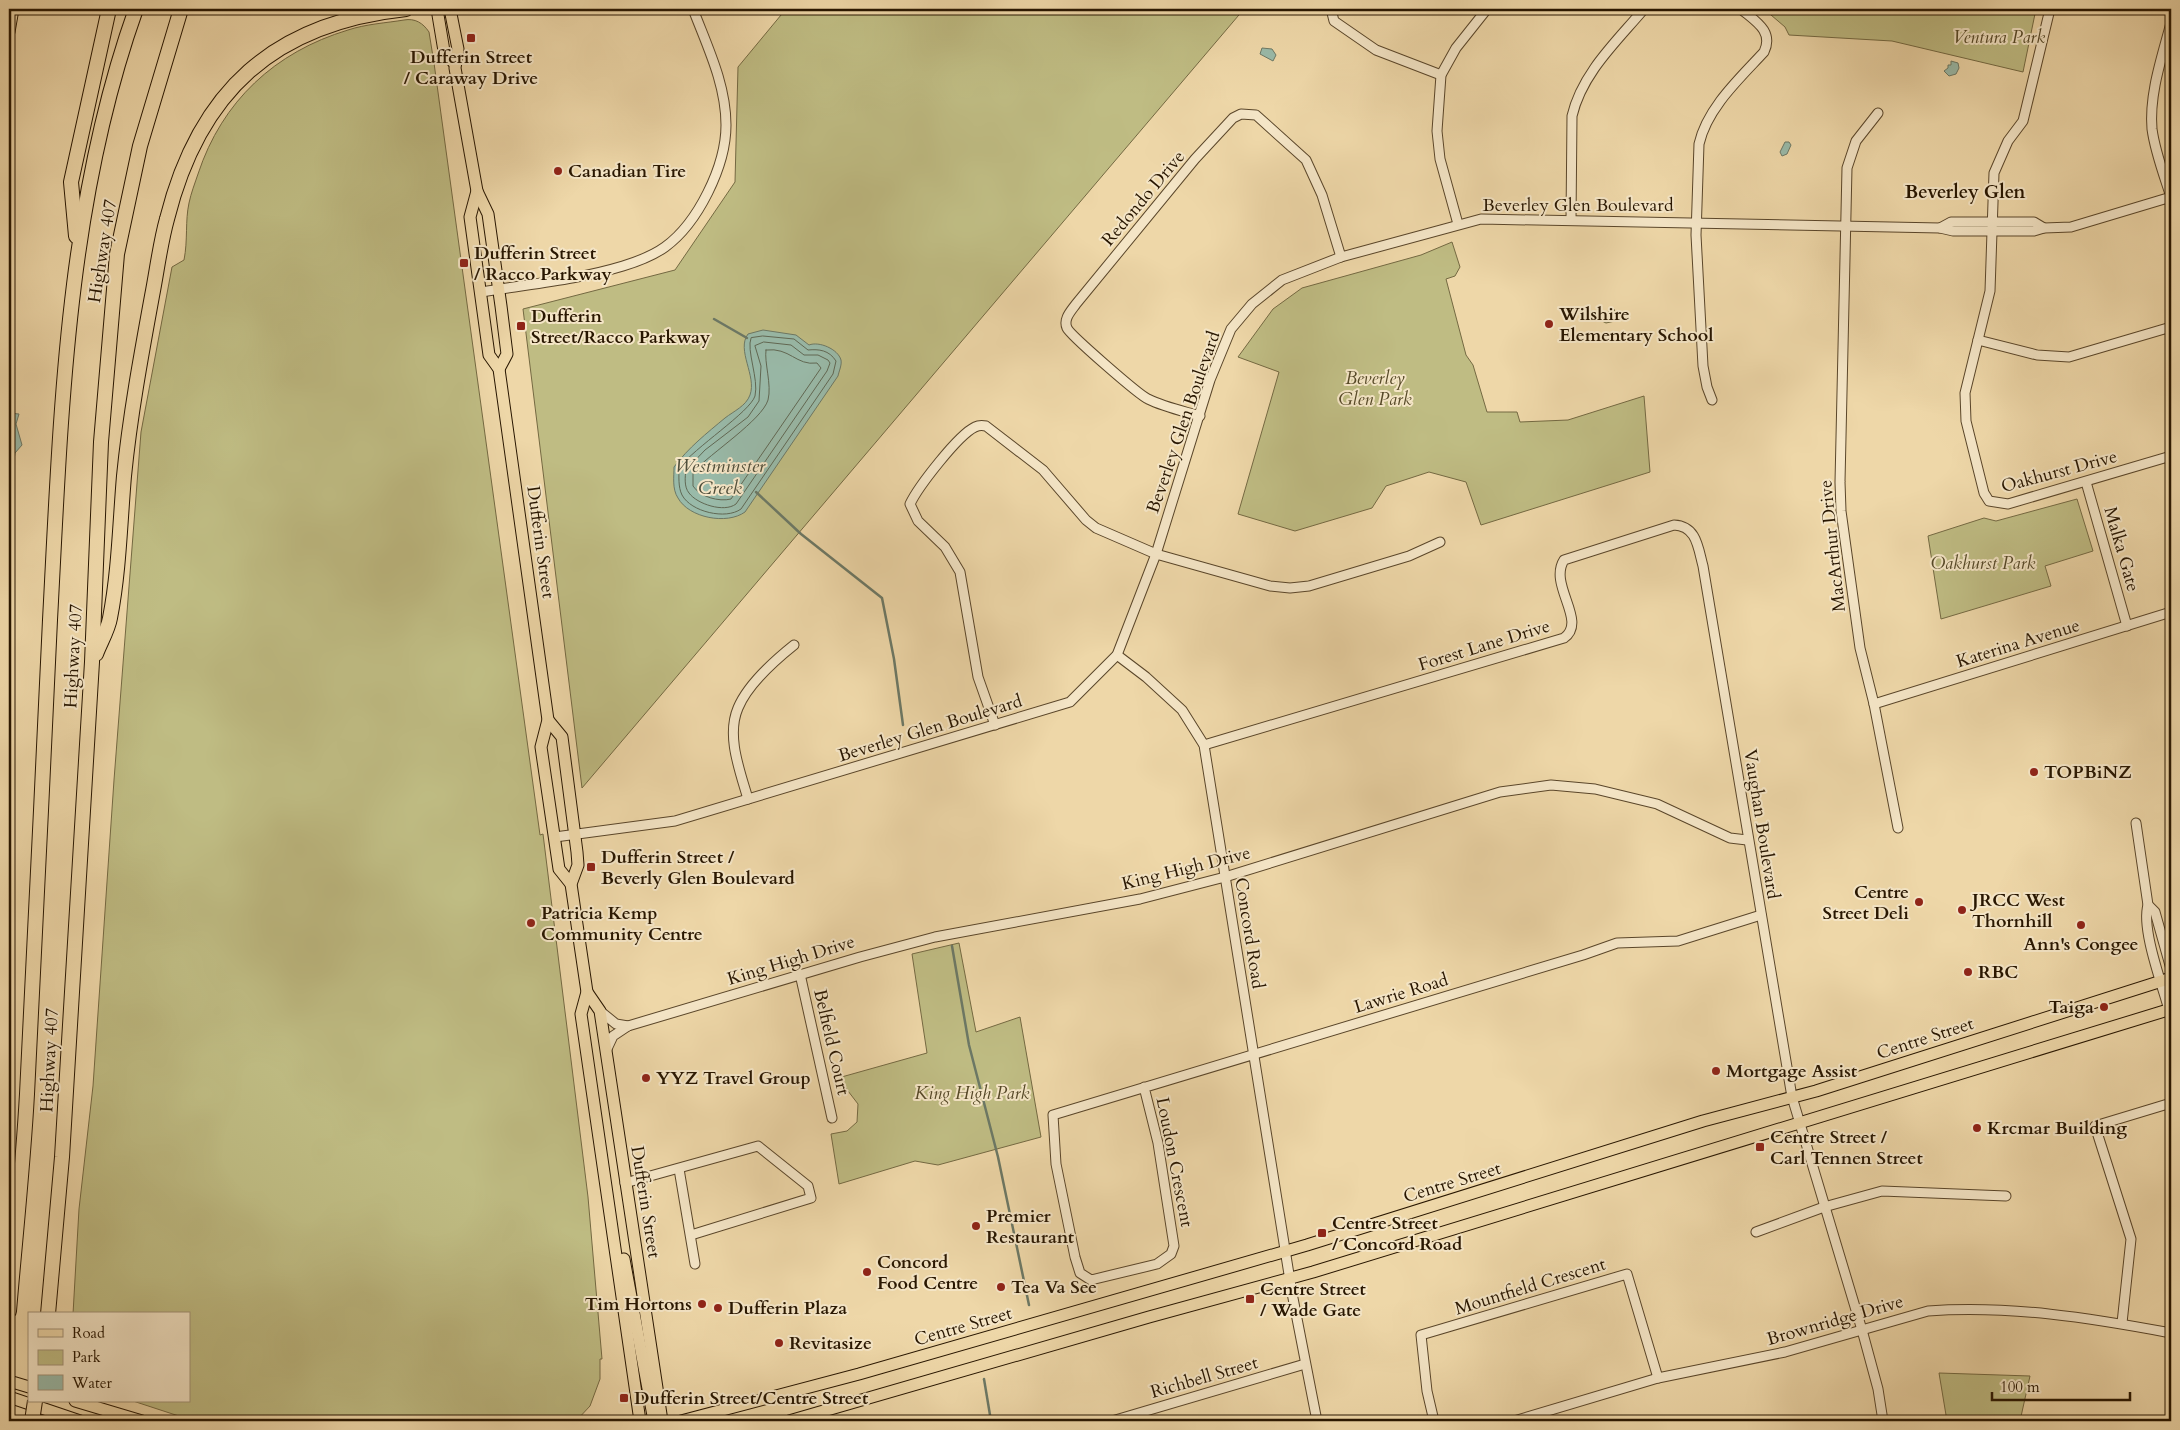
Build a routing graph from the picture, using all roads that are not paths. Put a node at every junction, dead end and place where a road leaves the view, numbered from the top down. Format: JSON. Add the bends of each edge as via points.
{"nodes":[{"id":1,"x":13,"y":9,"type":"edge"},
{"id":2,"x":109,"y":9,"type":"edge"},
{"id":3,"x":136,"y":9,"type":"edge"},
{"id":4,"x":181,"y":9,"type":"edge"},
{"id":5,"x":406,"y":9,"type":"edge"},
{"id":6,"x":437,"y":9,"type":"edge"},
{"id":7,"x":450,"y":9,"type":"edge"},
{"id":8,"x":693,"y":9,"type":"edge"},
{"id":9,"x":1331,"y":9,"type":"edge"},
{"id":10,"x":1487,"y":9,"type":"edge"},
{"id":11,"x":1644,"y":9,"type":"edge"},
{"id":12,"x":1741,"y":9,"type":"edge"},
{"id":13,"x":2050,"y":9,"type":"edge"},
{"id":14,"x":2171,"y":23,"type":"edge"},
{"id":15,"x":9,"y":32,"type":"edge"},
{"id":16,"x":454,"y":63,"type":"junction"},
{"id":17,"x":1441,"y":75,"type":"junction"},
{"id":18,"x":1878,"y":113,"type":"dead end"},
{"id":19,"x":477,"y":191,"type":"junction"},
{"id":20,"x":2171,"y":197,"type":"edge"},
{"id":21,"x":1571,"y":220,"type":"junction"},
{"id":22,"x":1696,"y":222,"type":"junction"},
{"id":23,"x":1993,"y":222,"type":"junction"},
{"id":24,"x":1458,"y":224,"type":"junction"},
{"id":25,"x":1846,"y":226,"type":"junction"},
{"id":26,"x":1940,"y":228,"type":"junction"},
{"id":27,"x":2044,"y":228,"type":"junction"},
{"id":28,"x":1993,"y":232,"type":"junction"},
{"id":29,"x":77,"y":256,"type":"junction"},
{"id":30,"x":1341,"y":257,"type":"junction"},
{"id":31,"x":498,"y":290,"type":"junction"},
{"id":32,"x":482,"y":292,"type":"junction"},
{"id":33,"x":2171,"y":328,"type":"edge"},
{"id":34,"x":1978,"y":340,"type":"junction"},
{"id":35,"x":499,"y":369,"type":"junction"},
{"id":36,"x":1712,"y":400,"type":"dead end"},
{"id":37,"x":1200,"y":416,"type":"junction"},
{"id":38,"x":2171,"y":456,"type":"edge"},
{"id":39,"x":2086,"y":482,"type":"junction"},
{"id":40,"x":1691,"y":531,"type":"joint"},
{"id":41,"x":1440,"y":542,"type":"dead end"},
{"id":42,"x":1156,"y":554,"type":"junction"},
{"id":43,"x":2171,"y":612,"type":"edge"},
{"id":44,"x":2127,"y":626,"type":"junction"},
{"id":45,"x":794,"y":645,"type":"dead end"},
{"id":46,"x":1117,"y":655,"type":"junction"},
{"id":47,"x":92,"y":662,"type":"junction"},
{"id":48,"x":1874,"y":704,"type":"junction"},
{"id":49,"x":548,"y":720,"type":"junction"},
{"id":50,"x":995,"y":726,"type":"junction"},
{"id":51,"x":1204,"y":745,"type":"junction"},
{"id":52,"x":748,"y":798,"type":"junction"},
{"id":53,"x":2136,"y":823,"type":"dead end"},
{"id":54,"x":1898,"y":828,"type":"dead end"},
{"id":55,"x":574,"y":834,"type":"junction"},
{"id":56,"x":554,"y":837,"type":"junction"},
{"id":57,"x":1747,"y":840,"type":"junction"},
{"id":58,"x":1225,"y":877,"type":"junction"},
{"id":59,"x":571,"y":884,"type":"junction"},
{"id":60,"x":2148,"y":905,"type":"junction"},
{"id":61,"x":1760,"y":915,"type":"junction"},
{"id":62,"x":2171,"y":969,"type":"edge"},
{"id":63,"x":800,"y":974,"type":"junction"},
{"id":64,"x":2166,"y":980,"type":"edge"},
{"id":65,"x":587,"y":992,"type":"junction"},
{"id":66,"x":2170,"y":1009,"type":"edge"},
{"id":67,"x":600,"y":1011,"type":"junction"},
{"id":68,"x":628,"y":1026,"type":"junction"},
{"id":69,"x":605,"y":1052,"type":"junction"},
{"id":70,"x":1253,"y":1055,"type":"junction"},
{"id":71,"x":1144,"y":1086,"type":"junction"},
{"id":72,"x":1792,"y":1097,"type":"junction"},
{"id":73,"x":2171,"y":1103,"type":"edge"},
{"id":74,"x":1053,"y":1115,"type":"joint"},
{"id":75,"x":832,"y":1118,"type":"dead end"},
{"id":76,"x":1799,"y":1124,"type":"junction"},
{"id":77,"x":678,"y":1168,"type":"junction"},
{"id":78,"x":625,"y":1183,"type":"junction"},
{"id":79,"x":2006,"y":1196,"type":"dead end"},
{"id":80,"x":609,"y":1202,"type":"junction"},
{"id":81,"x":1824,"y":1207,"type":"junction"},
{"id":82,"x":1756,"y":1232,"type":"dead end"},
{"id":83,"x":691,"y":1235,"type":"junction"},
{"id":84,"x":1286,"y":1250,"type":"junction"},
{"id":85,"x":694,"y":1264,"type":"dead end"},
{"id":86,"x":1290,"y":1278,"type":"junction"},
{"id":87,"x":9,"y":1311,"type":"edge"},
{"id":88,"x":48,"y":1312,"type":"edge"},
{"id":89,"x":2122,"y":1323,"type":"junction"},
{"id":90,"x":1862,"y":1330,"type":"junction"},
{"id":91,"x":2171,"y":1333,"type":"edge"},
{"id":92,"x":1305,"y":1364,"type":"junction"},
{"id":93,"x":1658,"y":1378,"type":"junction"},
{"id":94,"x":9,"y":1381,"type":"edge"},
{"id":95,"x":28,"y":1387,"type":"edge"},
{"id":96,"x":9,"y":1397,"type":"edge"},
{"id":97,"x":35,"y":1402,"type":"edge"},
{"id":98,"x":78,"y":1402,"type":"edge"},
{"id":99,"x":1519,"y":1420,"type":"edge"},
{"id":100,"x":32,"y":1421,"type":"edge"},
{"id":101,"x":80,"y":1421,"type":"edge"},
{"id":102,"x":142,"y":1421,"type":"edge"},
{"id":103,"x":640,"y":1421,"type":"edge"},
{"id":104,"x":654,"y":1421,"type":"edge"},
{"id":105,"x":662,"y":1421,"type":"edge"},
{"id":106,"x":681,"y":1421,"type":"edge"},
{"id":107,"x":789,"y":1421,"type":"edge"},
{"id":108,"x":1112,"y":1421,"type":"edge"},
{"id":109,"x":1316,"y":1421,"type":"edge"},
{"id":110,"x":1434,"y":1421,"type":"edge"},
{"id":111,"x":1883,"y":1421,"type":"edge"}],
"edges":[{"from":1,"to":15,"type":"main road"},
{"from":2,"to":29,"type":"highway","via":[[72,182]]},
{"from":3,"to":29,"type":"highway","name":"Highway 407","via":[[125,38],[99,137]]},
{"from":4,"to":47,"type":"highway","name":"Highway 407","via":[[140,146],[117,254],[100,442]]},
{"from":5,"to":47,"type":"highway","via":[[332,25],[297,38],[266,55],[231,86],[209,116],[188,156],[166,218],[128,439],[110,620]]},
{"from":6,"to":16,"type":"main road","name":"Dufferin Street","via":[[444,51]]},
{"from":7,"to":16,"type":"main road","name":"Dufferin Street","via":[[458,49]]},
{"from":8,"to":31,"type":"street","via":[[722,91],[726,126],[721,162],[707,195],[681,232],[664,247],[625,266],[576,278]]},
{"from":9,"to":17,"type":"street","via":[[1334,21],[1376,50]]},
{"from":10,"to":17,"type":"street","via":[[1456,48]]},
{"from":11,"to":21,"type":"street","via":[[1592,71],[1575,103],[1572,116]]},
{"from":12,"to":22,"type":"street","via":[[1767,34],[1768,42],[1764,52],[1702,130]]},
{"from":13,"to":23,"type":"street","name":"Oakhurst Drive","via":[[2023,121],[2008,141],[1994,173]]},
{"from":14,"to":20,"type":"street","via":[[2153,95],[2152,116],[2155,144]]},
{"from":16,"to":19,"type":"main road","name":"Dufferin Street"},
{"from":17,"to":24,"type":"street","via":[[1437,131],[1440,159]]},
{"from":18,"to":25,"type":"street","name":"MacArthur Drive","via":[[1860,135],[1850,155]]},
{"from":19,"to":31,"type":"main road","name":"Dufferin Street","via":[[488,214]]},
{"from":19,"to":32,"type":"main road","name":"Dufferin Street","via":[[470,218]]},
{"from":20,"to":27,"type":"street","name":"Beverley Glen Boulevard","via":[[2071,227]]},
{"from":21,"to":22,"type":"street","name":"Beverley Glen Boulevard"},
{"from":21,"to":24,"type":"street","name":"Beverley Glen Boulevard","via":[[1488,219]]},
{"from":22,"to":25,"type":"street","name":"Beverley Glen Boulevard"},
{"from":22,"to":36,"type":"street","via":[[1703,366]]},
{"from":23,"to":26,"type":"street","name":"Beverley Glen Boulevard","via":[[1951,222]]},
{"from":23,"to":27,"type":"street","name":"Beverley Glen Boulevard","via":[[2034,222]]},
{"from":23,"to":28,"type":"street","name":"Oakhurst Drive"},
{"from":24,"to":30,"type":"street","name":"Beverley Glen Boulevard"},
{"from":25,"to":26,"type":"street","name":"Beverley Glen Boulevard"},
{"from":25,"to":48,"type":"street","name":"MacArthur Drive","via":[[1841,511],[1860,648]]},
{"from":26,"to":28,"type":"street","name":"Beverley Glen Boulevard"},
{"from":27,"to":28,"type":"street","name":"Beverley Glen Boulevard"},
{"from":28,"to":34,"type":"street","name":"Oakhurst Drive","via":[[1990,291]]},
{"from":29,"to":87,"type":"highway","name":"Highway 407","via":[[62,391],[27,1098]]},
{"from":30,"to":37,"type":"street","name":"Beverley Glen Boulevard","via":[[1282,280],[1252,304],[1231,329],[1210,380]]},
{"from":30,"to":37,"type":"street","name":"Redondo Drive","via":[[1322,195],[1306,160],[1256,115],[1241,114],[1233,118],[1195,159],[1076,304],[1066,323],[1078,341],[1147,399]]},
{"from":31,"to":32,"type":"street"},
{"from":31,"to":35,"type":"main road","name":"Dufferin Street","via":[[507,354]]},
{"from":32,"to":35,"type":"main road","name":"Dufferin Street","via":[[489,355]]},
{"from":33,"to":34,"type":"street","via":[[2069,357],[2037,355]]},
{"from":34,"to":39,"type":"street","name":"Oakhurst Drive","via":[[1965,393],[1966,421],[1989,501],[2008,504]]},
{"from":35,"to":49,"type":"main road","name":"Dufferin Street"},
{"from":37,"to":42,"type":"street","name":"Beverley Glen Boulevard"},
{"from":38,"to":39,"type":"street","name":"Oakhurst Drive"},
{"from":39,"to":44,"type":"street","name":"Malka Gate"},
{"from":40,"to":51,"type":"street","name":"Forest Lane Drive","via":[[1674,525],[1564,560],[1560,567],[1560,582],[1572,624],[1564,638]]},
{"from":40,"to":57,"type":"street","name":"Vaughan Boulevard","via":[[1702,566]]},
{"from":41,"to":42,"type":"street","via":[[1409,556],[1310,586],[1290,588],[1270,586]]},
{"from":42,"to":46,"type":"street","name":"Beverley Glen Boulevard"},
{"from":42,"to":50,"type":"street","via":[[1096,528],[1043,470],[986,426],[973,427],[962,437],[910,504],[918,521],[945,547],[960,572],[978,677]]},
{"from":43,"to":44,"type":"street","name":"Katerina Avenue"},
{"from":44,"to":48,"type":"street","name":"Katerina Avenue"},
{"from":45,"to":52,"type":"street","via":[[764,670],[738,708],[735,752]]},
{"from":46,"to":50,"type":"street","name":"Beverley Glen Boulevard","via":[[1070,702]]},
{"from":46,"to":51,"type":"street","name":"Concord Road","via":[[1182,710]]},
{"from":47,"to":88,"type":"highway","name":"Highway 407","via":[[62,1157]]},
{"from":48,"to":54,"type":"street","name":"MacArthur Drive"},
{"from":49,"to":55,"type":"main road","name":"Dufferin Street","via":[[562,737]]},
{"from":49,"to":56,"type":"main road","name":"Dufferin Street","via":[[541,747]]},
{"from":50,"to":52,"type":"street","name":"Beverley Glen Boulevard"},
{"from":51,"to":58,"type":"street","name":"Concord Road"},
{"from":52,"to":55,"type":"street","name":"Beverley Glen Boulevard","via":[[675,821]]},
{"from":53,"to":60,"type":"street"},
{"from":55,"to":56,"type":"street","name":"Beverley Glen Boulevard"},
{"from":55,"to":59,"type":"main road","name":"Dufferin Street","via":[[578,865]]},
{"from":56,"to":59,"type":"main road","name":"Dufferin Street","via":[[559,869]]},
{"from":57,"to":58,"type":"street","name":"King High Drive","via":[[1730,838],[1657,804],[1595,789],[1551,785],[1500,792]]},
{"from":57,"to":61,"type":"street","name":"Vaughan Boulevard"},
{"from":58,"to":63,"type":"street","name":"King High Drive","via":[[1140,898],[935,937]]},
{"from":58,"to":70,"type":"street","name":"Concord Road"},
{"from":59,"to":65,"type":"main road","name":"Dufferin Street"},
{"from":60,"to":62,"type":"street","via":[[2155,912]]},
{"from":60,"to":64,"type":"street","via":[[2145,914],[2148,932]]},
{"from":61,"to":70,"type":"street","name":"Lawrie Road","via":[[1678,941],[1610,945]]},
{"from":61,"to":72,"type":"street","name":"Vaughan Boulevard"},
{"from":63,"to":68,"type":"street","name":"King High Drive"},
{"from":63,"to":75,"type":"street","name":"Belfield Court"},
{"from":64,"to":66,"type":"street"},
{"from":64,"to":72,"type":"main road","name":"Centre Street"},
{"from":65,"to":67,"type":"main road","name":"Dufferin Street"},
{"from":65,"to":80,"type":"main road","name":"Dufferin Street","via":[[582,1014]]},
{"from":66,"to":76,"type":"main road"},
{"from":67,"to":68,"type":"street","via":[[616,1024]]},
{"from":67,"to":69,"type":"main road","name":"Dufferin Street"},
{"from":68,"to":69,"type":"street","name":"King High Drive","via":[[613,1036]]},
{"from":69,"to":78,"type":"main road","name":"Dufferin Street"},
{"from":70,"to":71,"type":"street","name":"Lawrie Road"},
{"from":70,"to":84,"type":"street","name":"Concord Road"},
{"from":71,"to":74,"type":"street","name":"Lawrie Road"},
{"from":71,"to":74,"type":"street","name":"Loudon Crescent","via":[[1158,1143],[1174,1237],[1171,1254],[1157,1264],[1095,1280],[1080,1273],[1056,1164]]},
{"from":72,"to":76,"type":"street","name":"Vaughan Boulevard"},
{"from":72,"to":84,"type":"main road","name":"Centre Street","via":[[1703,1121],[1454,1201]]},
{"from":73,"to":89,"type":"street","via":[[2095,1126],[2131,1239]]},
{"from":76,"to":81,"type":"street","name":"Vaughan Boulevard"},
{"from":76,"to":86,"type":"main road"},
{"from":77,"to":78,"type":"street"},
{"from":77,"to":83,"type":"street"},
{"from":77,"to":83,"type":"street","via":[[758,1146],[808,1186],[811,1198]]},
{"from":78,"to":105,"type":"main road","name":"Dufferin Street"},
{"from":79,"to":81,"type":"street","via":[[1882,1191]]},
{"from":80,"to":103,"type":"main road","name":"Dufferin Street"},
{"from":80,"to":104,"type":"main road","via":[[622,1251]]},
{"from":81,"to":82,"type":"street"},
{"from":81,"to":90,"type":"street","name":"Vaughan Boulevard"},
{"from":83,"to":85,"type":"street"},
{"from":84,"to":86,"type":"street","name":"Concord Road"},
{"from":84,"to":106,"type":"main road","name":"Centre Street","via":[[859,1374]]},
{"from":86,"to":92,"type":"street","name":"Concord Road"},
{"from":86,"to":107,"type":"main road"},
{"from":89,"to":90,"type":"street","name":"Brownridge Drive","via":[[2079,1316],[1953,1309],[1928,1311]]},
{"from":89,"to":91,"type":"street","name":"Brownridge Drive"},
{"from":90,"to":93,"type":"street","name":"Brownridge Drive","via":[[1785,1352]]},
{"from":90,"to":111,"type":"street","name":"Vaughan Boulevard"},
{"from":92,"to":108,"type":"street","name":"Richbell Street"},
{"from":92,"to":109,"type":"street","name":"Concord Road"},
{"from":93,"to":99,"type":"street","name":"Brownridge Drive"},
{"from":93,"to":110,"type":"street","name":"Mountfield Crescent","via":[[1628,1274],[1421,1336]]},
{"from":94,"to":95,"type":"main road"},
{"from":96,"to":101,"type":"main road"},
{"from":97,"to":100,"type":"highway","bridge":true},
{"from":98,"to":102,"type":"main road"}]}
